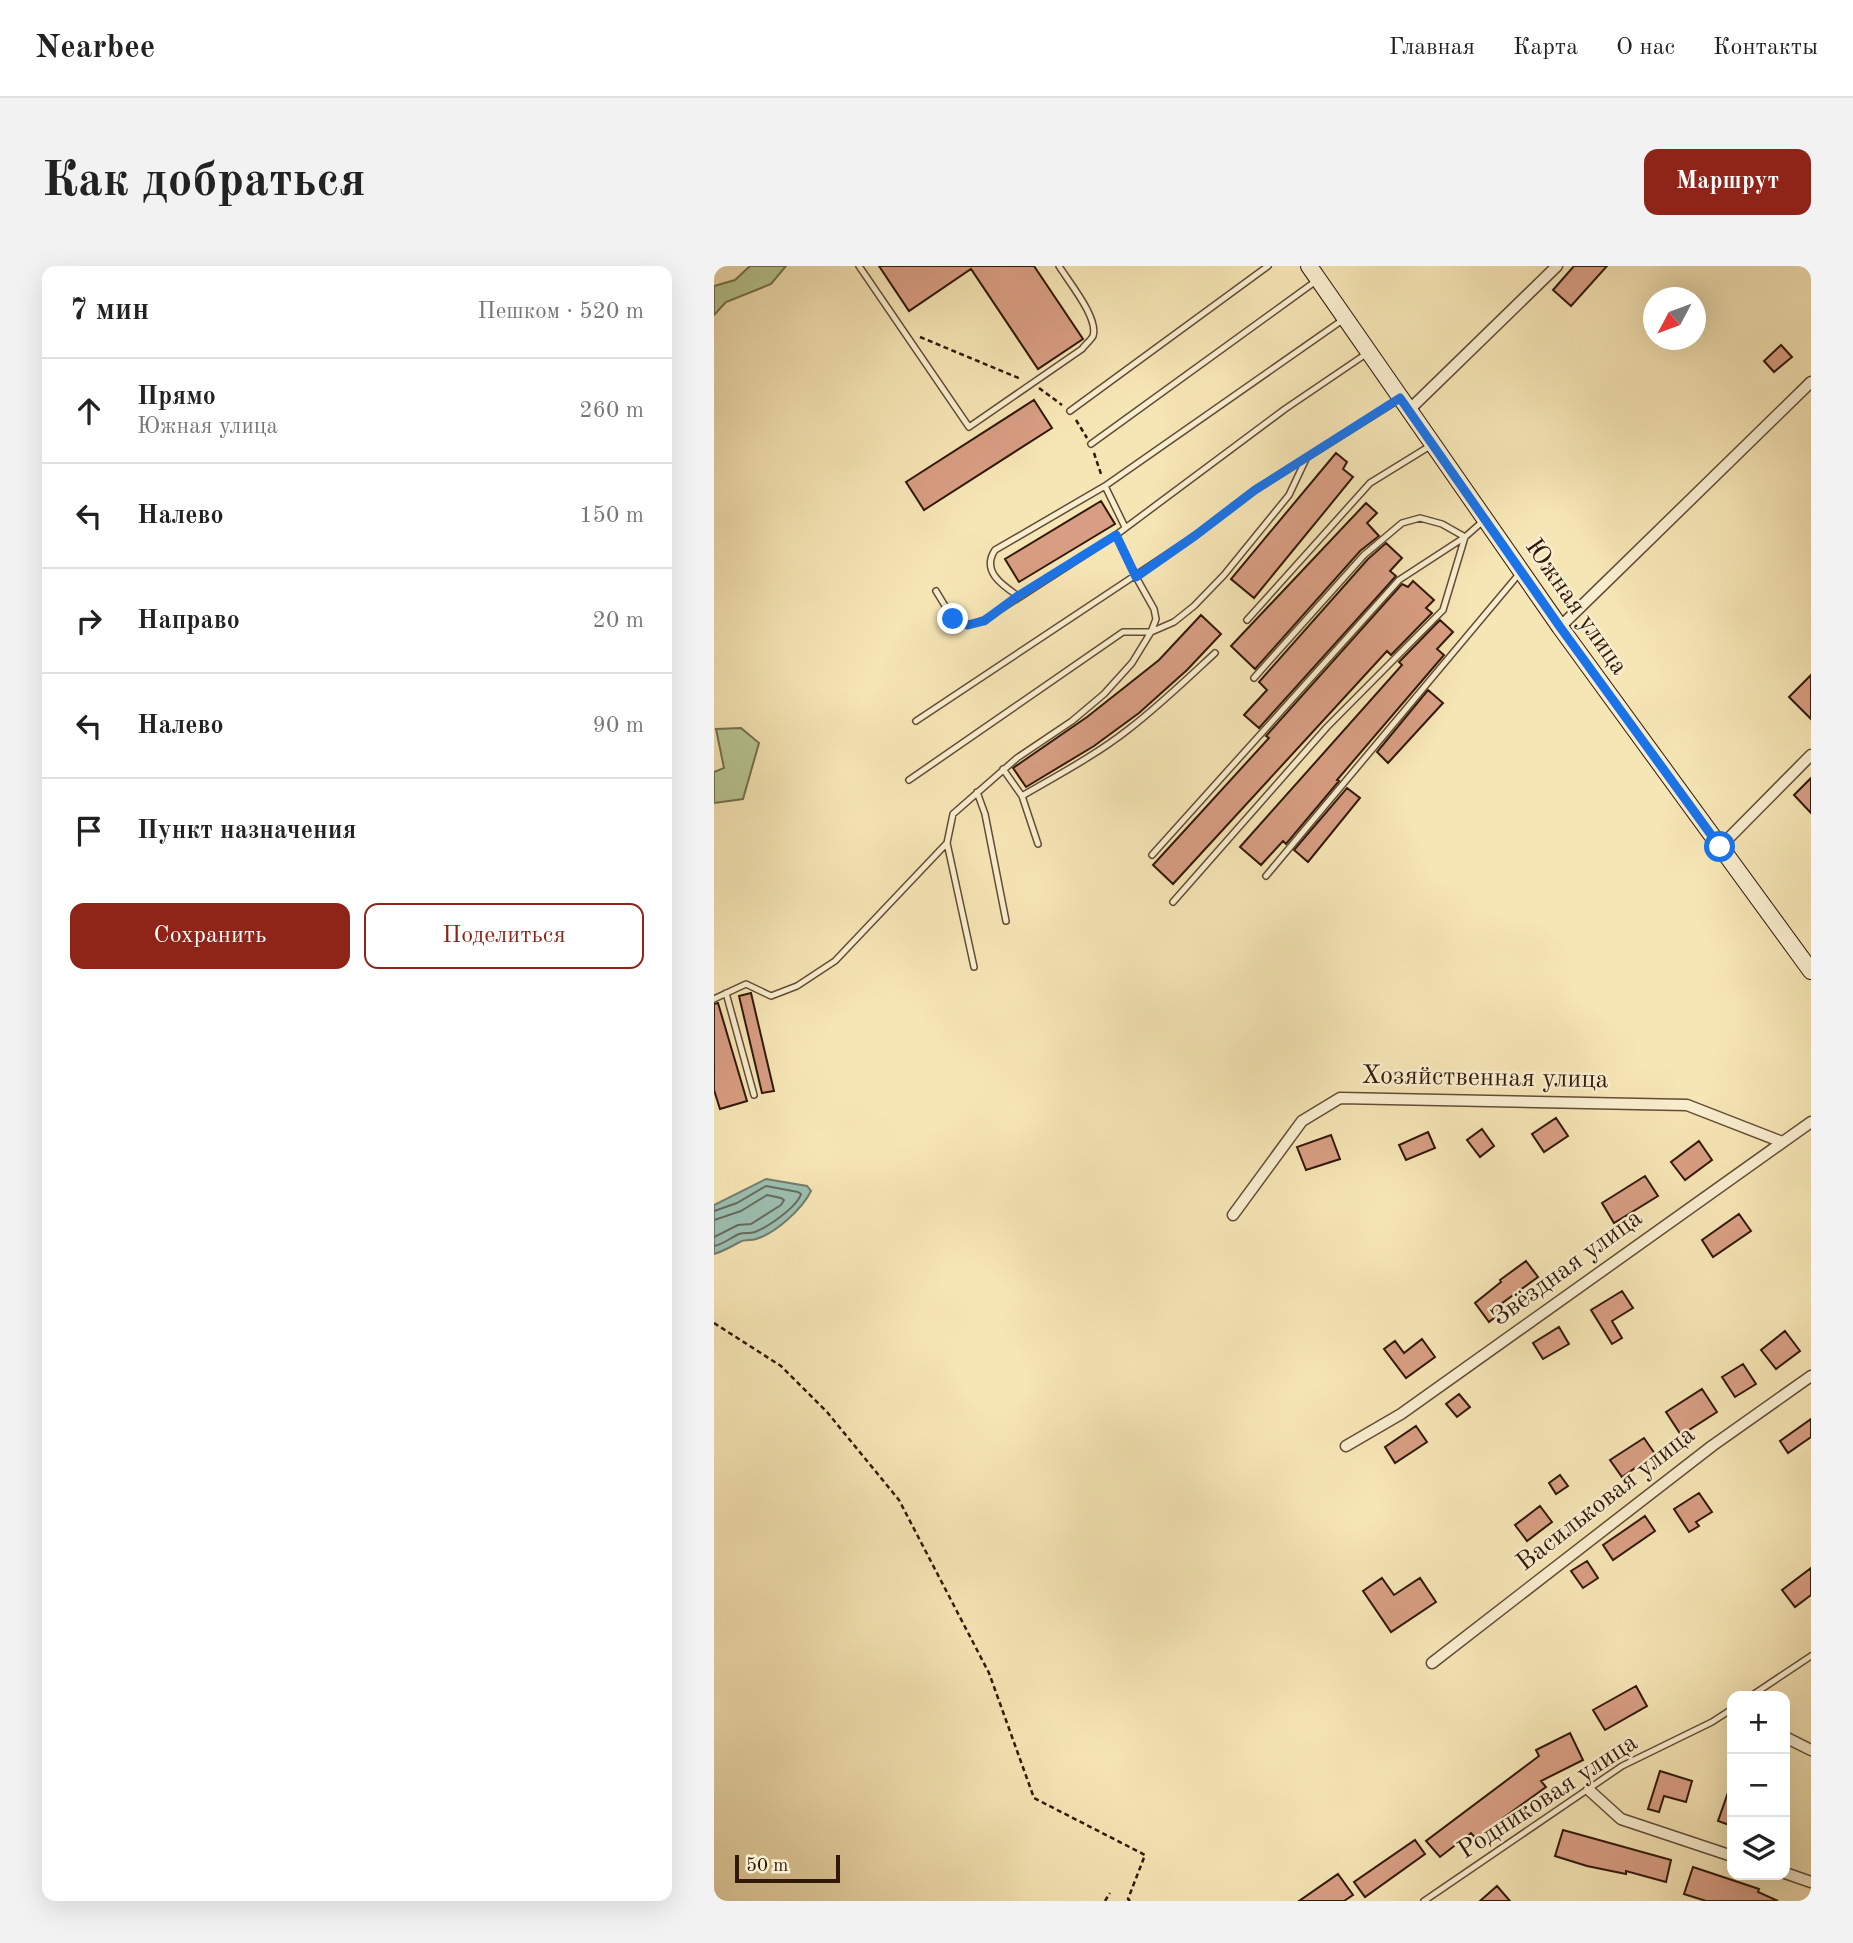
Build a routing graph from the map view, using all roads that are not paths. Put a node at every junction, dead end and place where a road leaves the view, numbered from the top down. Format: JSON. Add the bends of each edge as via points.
{"nodes":[{"id":1,"x":859,"y":266,"type":"edge"},
{"id":2,"x":1059,"y":266,"type":"edge"},
{"id":3,"x":1268,"y":266,"type":"edge"},
{"id":4,"x":1557,"y":266,"type":"edge"},
{"id":5,"x":1313,"y":273,"type":"edge"},
{"id":6,"x":1345,"y":318,"type":"junction"},
{"id":7,"x":1369,"y":353,"type":"junction"},
{"id":8,"x":1811,"y":382,"type":"edge"},
{"id":9,"x":1404,"y":404,"type":"junction"},
{"id":10,"x":1070,"y":411,"type":"dead end"},
{"id":11,"x":1091,"y":444,"type":"dead end"},
{"id":12,"x":1432,"y":444,"type":"junction"},
{"id":13,"x":1307,"y":457,"type":"junction"},
{"id":14,"x":1105,"y":486,"type":"junction"},
{"id":15,"x":1485,"y":520,"type":"junction"},
{"id":16,"x":1125,"y":527,"type":"junction"},
{"id":17,"x":1116,"y":535,"type":"junction"},
{"id":18,"x":1465,"y":537,"type":"junction"},
{"id":19,"x":1521,"y":571,"type":"junction"},
{"id":20,"x":1136,"y":577,"type":"junction"},
{"id":21,"x":936,"y":591,"type":"dead end"},
{"id":22,"x":1018,"y":596,"type":"junction"},
{"id":23,"x":1247,"y":620,"type":"dead end"},
{"id":24,"x":1560,"y":627,"type":"junction"},
{"id":25,"x":1151,"y":632,"type":"junction"},
{"id":26,"x":1214,"y":653,"type":"dead end"},
{"id":27,"x":1254,"y":678,"type":"dead end"},
{"id":28,"x":916,"y":721,"type":"dead end"},
{"id":29,"x":1811,"y":755,"type":"edge"},
{"id":30,"x":1003,"y":769,"type":"junction"},
{"id":31,"x":909,"y":780,"type":"dead end"},
{"id":32,"x":977,"y":792,"type":"junction"},
{"id":33,"x":1022,"y":796,"type":"junction"},
{"id":34,"x":947,"y":843,"type":"junction"},
{"id":35,"x":1038,"y":844,"type":"dead end"},
{"id":36,"x":1720,"y":847,"type":"junction"},
{"id":37,"x":1152,"y":855,"type":"dead end"},
{"id":38,"x":1266,"y":876,"type":"dead end"},
{"id":39,"x":1173,"y":902,"type":"dead end"},
{"id":40,"x":1006,"y":921,"type":"dead end"},
{"id":41,"x":974,"y":967,"type":"dead end"},
{"id":42,"x":1811,"y":971,"type":"edge"},
{"id":43,"x":726,"y":993,"type":"junction"},
{"id":44,"x":714,"y":999,"type":"edge"},
{"id":45,"x":754,"y":1095,"type":"dead end"},
{"id":46,"x":1811,"y":1122,"type":"edge"},
{"id":47,"x":1782,"y":1142,"type":"junction"},
{"id":48,"x":1233,"y":1215,"type":"dead end"},
{"id":49,"x":1811,"y":1376,"type":"edge"},
{"id":50,"x":1346,"y":1446,"type":"dead end"},
{"id":51,"x":1811,"y":1656,"type":"edge"},
{"id":52,"x":1432,"y":1663,"type":"dead end"},
{"id":53,"x":1758,"y":1691,"type":"edge"},
{"id":54,"x":1727,"y":1712,"type":"edge"},
{"id":55,"x":1790,"y":1740,"type":"edge"},
{"id":56,"x":1811,"y":1750,"type":"edge"},
{"id":57,"x":1590,"y":1790,"type":"junction"},
{"id":58,"x":1727,"y":1854,"type":"edge"},
{"id":59,"x":1790,"y":1875,"type":"edge"},
{"id":60,"x":1811,"y":1882,"type":"edge"},
{"id":61,"x":1424,"y":1901,"type":"edge"}],
"edges":[{"from":1,"to":2,"type":"lane","via":[[968,427],[1093,337],[1094,324]]},
{"from":3,"to":10,"type":"lane"},
{"from":4,"to":9,"type":"street"},
{"from":5,"to":6,"type":"street","name":"Южная улица"},
{"from":5,"to":11,"type":"lane"},
{"from":6,"to":7,"type":"street","name":"Южная улица"},
{"from":6,"to":14,"type":"lane"},
{"from":7,"to":9,"type":"street","name":"Южная улица"},
{"from":7,"to":16,"type":"lane"},
{"from":8,"to":24,"type":"street"},
{"from":9,"to":12,"type":"street","name":"Южная улица"},
{"from":9,"to":13,"type":"lane"},
{"from":12,"to":15,"type":"street","name":"Южная улица"},
{"from":12,"to":23,"type":"lane","via":[[1370,483]]},
{"from":13,"to":20,"type":"lane"},
{"from":13,"to":25,"type":"lane","via":[[1289,495],[1224,575],[1174,622]]},
{"from":14,"to":16,"type":"lane"},
{"from":14,"to":22,"type":"lane","via":[[995,550],[990,568],[997,581]]},
{"from":15,"to":18,"type":"lane"},
{"from":15,"to":19,"type":"street","name":"Южная улица"},
{"from":16,"to":17,"type":"lane"},
{"from":17,"to":20,"type":"lane"},
{"from":17,"to":22,"type":"lane"},
{"from":18,"to":27,"type":"lane","via":[[1420,518],[1402,523],[1364,555]]},
{"from":18,"to":37,"type":"lane","via":[[1399,580]]},
{"from":18,"to":39,"type":"lane","via":[[1443,610],[1328,727]]},
{"from":19,"to":24,"type":"street","name":"Южная улица"},
{"from":19,"to":38,"type":"lane"},
{"from":20,"to":25,"type":"lane","via":[[1154,609]]},
{"from":20,"to":28,"type":"lane"},
{"from":21,"to":22,"type":"lane","via":[[953,619],[968,625],[984,621]]},
{"from":24,"to":36,"type":"street","name":"Южная улица"},
{"from":25,"to":30,"type":"lane","via":[[1132,663],[1104,694]]},
{"from":25,"to":31,"type":"lane","via":[[1123,632]]},
{"from":26,"to":33,"type":"lane","via":[[1128,730]]},
{"from":29,"to":36,"type":"street"},
{"from":30,"to":32,"type":"lane"},
{"from":30,"to":33,"type":"lane"},
{"from":32,"to":34,"type":"lane","via":[[953,814]]},
{"from":32,"to":40,"type":"lane"},
{"from":33,"to":35,"type":"lane"},
{"from":34,"to":41,"type":"lane"},
{"from":34,"to":43,"type":"lane","via":[[835,961],[797,986],[771,996],[746,984]]},
{"from":36,"to":42,"type":"street","name":"Южная улица"},
{"from":43,"to":44,"type":"lane"},
{"from":43,"to":45,"type":"lane"},
{"from":46,"to":47,"type":"street","name":"Звёздная улица"},
{"from":47,"to":48,"type":"street","name":"Хозяйственная улица","via":[[1687,1105],[1340,1098],[1302,1121]]},
{"from":47,"to":50,"type":"street","name":"Звёздная улица","via":[[1401,1414]]},
{"from":49,"to":52,"type":"street","name":"Васильковая улица","via":[[1712,1446]]},
{"from":51,"to":53,"type":"lane"},
{"from":54,"to":57,"type":"lane","name":"Родниковая улица","via":[[1622,1766]]},
{"from":55,"to":56,"type":"street"},
{"from":57,"to":58,"type":"street","via":[[1621,1819]]},
{"from":57,"to":61,"type":"lane","name":"Родниковая улица"},
{"from":59,"to":60,"type":"street"}]}
